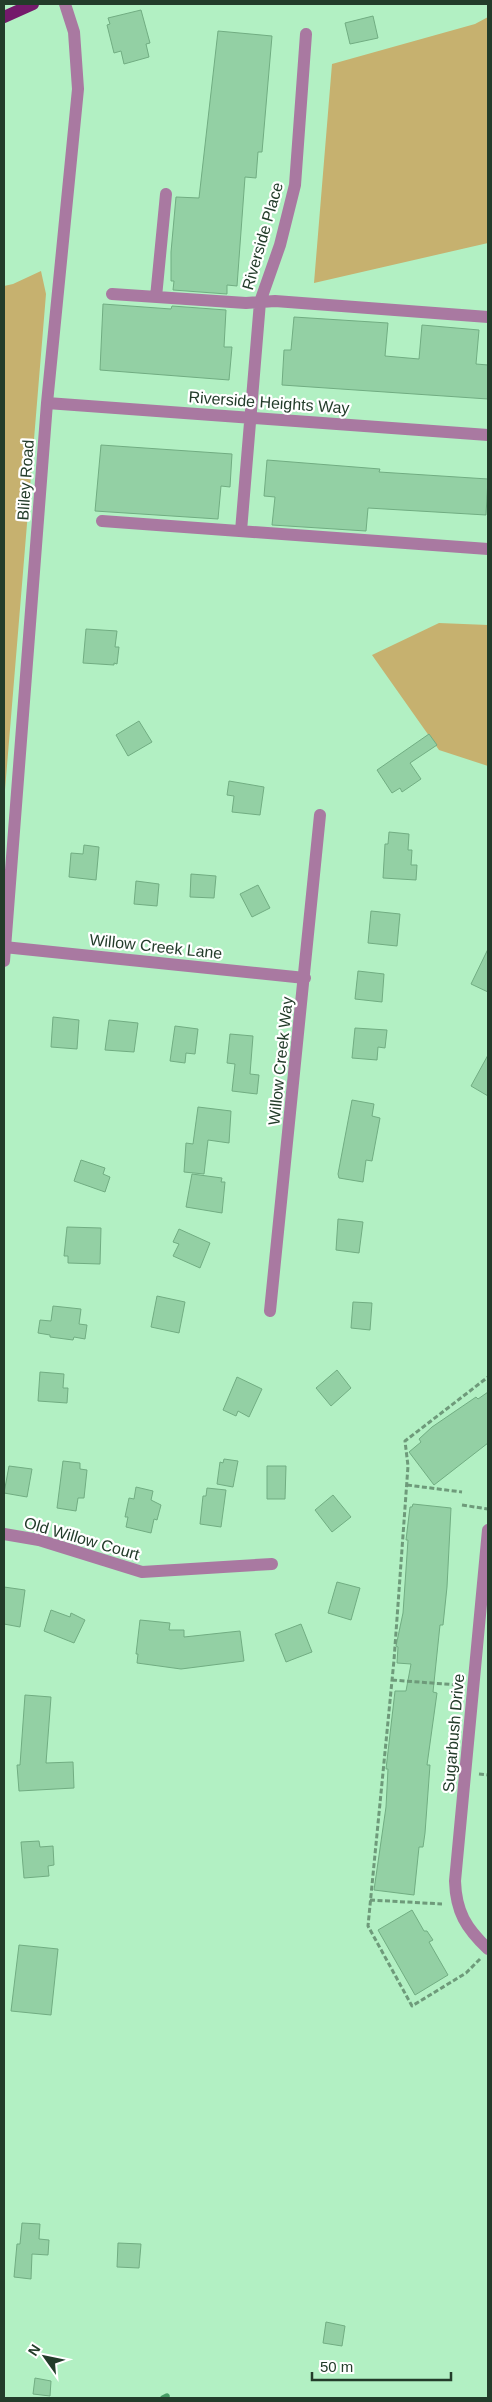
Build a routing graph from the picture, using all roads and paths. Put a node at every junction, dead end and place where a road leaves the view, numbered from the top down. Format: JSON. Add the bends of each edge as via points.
{"nodes":[{"id":1,"x":33,"y":4,"type":"edge"},
{"id":2,"x":65,"y":4,"type":"edge"},
{"id":3,"x":4,"y":17,"type":"edge"},
{"id":4,"x":306,"y":34,"type":"dead end"},
{"id":5,"x":166,"y":194,"type":"dead end"},
{"id":6,"x":112,"y":294,"type":"dead end"},
{"id":7,"x":156,"y":297,"type":"junction"},
{"id":8,"x":260,"y":302,"type":"junction"},
{"id":9,"x":488,"y":317,"type":"edge"},
{"id":10,"x":47,"y":403,"type":"junction"},
{"id":11,"x":251,"y":417,"type":"junction"},
{"id":12,"x":488,"y":434,"type":"edge"},
{"id":13,"x":102,"y":521,"type":"dead end"},
{"id":14,"x":241,"y":531,"type":"junction"},
{"id":15,"x":488,"y":549,"type":"edge"},
{"id":16,"x":320,"y":815,"type":"dead end"},
{"id":17,"x":4,"y":947,"type":"edge"},
{"id":18,"x":4,"y":960,"type":"edge"},
{"id":19,"x":305,"y":978,"type":"junction"},
{"id":20,"x":270,"y":1311,"type":"dead end"},
{"id":21,"x":488,"y":1377,"type":"edge"},
{"id":22,"x":407,"y":1485,"type":"junction"},
{"id":23,"x":462,"y":1492,"type":"dead end"},
{"id":24,"x":462,"y":1505,"type":"dead end"},
{"id":25,"x":488,"y":1509,"type":"edge"},
{"id":26,"x":488,"y":1530,"type":"edge"},
{"id":27,"x":4,"y":1534,"type":"edge"},
{"id":28,"x":272,"y":1564,"type":"dead end"},
{"id":29,"x":392,"y":1680,"type":"junction"},
{"id":30,"x":450,"y":1685,"type":"dead end"},
{"id":31,"x":370,"y":1900,"type":"junction"},
{"id":32,"x":427,"y":1904,"type":"dead end"},
{"id":33,"x":488,"y":1949,"type":"edge"},
{"id":34,"x":466,"y":1972,"type":"dead end"}],
"edges":[{"from":1,"to":3,"type":"main road"},
{"from":2,"to":10,"type":"street","name":"Bliley Road","via":[[74,32],[78,89]]},
{"from":4,"to":8,"type":"street","name":"Riverside Place","via":[[295,185],[280,245]]},
{"from":5,"to":7,"type":"street"},
{"from":6,"to":7,"type":"street"},
{"from":7,"to":8,"type":"street"},
{"from":8,"to":9,"type":"street"},
{"from":8,"to":11,"type":"street","name":"Riverside Place"},
{"from":10,"to":11,"type":"street","name":"Riverside Heights Way"},
{"from":10,"to":17,"type":"street","name":"Bliley Road"},
{"from":11,"to":12,"type":"street","name":"Riverside Heights Way"},
{"from":11,"to":14,"type":"street","name":"Riverside Place"},
{"from":13,"to":14,"type":"street"},
{"from":14,"to":15,"type":"street"},
{"from":16,"to":19,"type":"street","name":"Willow Creek Way"},
{"from":17,"to":18,"type":"street","name":"Bliley Road"},
{"from":17,"to":19,"type":"street","name":"Willow Creek Lane"},
{"from":19,"to":20,"type":"street","name":"Willow Creek Way"},
{"from":21,"to":22,"type":"path","via":[[405,1441]]},
{"from":22,"to":23,"type":"path"},
{"from":22,"to":29,"type":"path"},
{"from":24,"to":25,"type":"path"},
{"from":26,"to":33,"type":"street","name":"Sugarbush Drive","via":[[455,1881],[456,1904],[473,1935]]},
{"from":27,"to":28,"type":"street","name":"Old Willow Court","via":[[39,1540],[142,1572]]},
{"from":29,"to":30,"type":"path"},
{"from":29,"to":31,"type":"path"},
{"from":31,"to":32,"type":"path"},
{"from":31,"to":34,"type":"path","via":[[368,1926],[412,2006]]}]}
